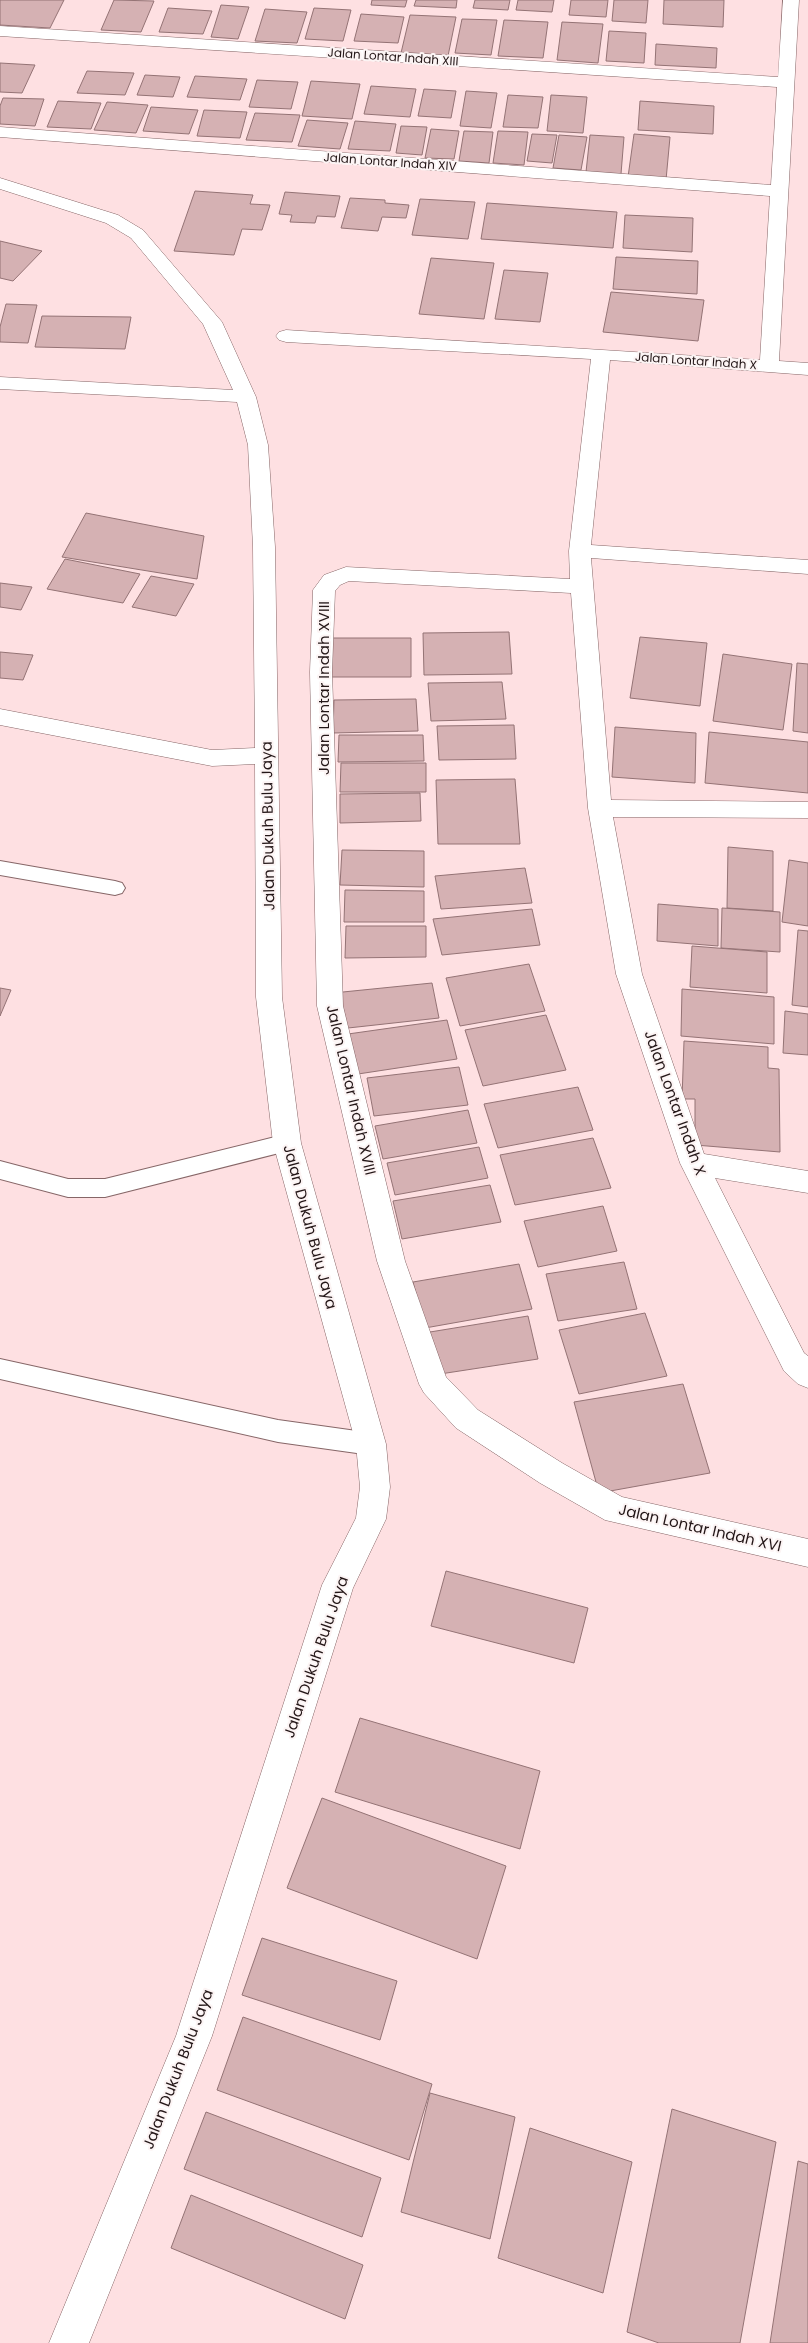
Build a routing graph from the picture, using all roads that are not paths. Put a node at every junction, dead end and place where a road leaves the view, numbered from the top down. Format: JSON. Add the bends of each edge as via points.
{"nodes":[{"id":1,"x":792,"y":0,"type":"edge"},
{"id":2,"x":0,"y":31,"type":"edge"},
{"id":3,"x":786,"y":83,"type":"junction"},
{"id":4,"x":0,"y":132,"type":"edge"},
{"id":5,"x":0,"y":183,"type":"edge"},
{"id":6,"x":780,"y":191,"type":"junction"},
{"id":7,"x":286,"y":336,"type":"dead end"},
{"id":8,"x":601,"y":354,"type":"junction"},
{"id":9,"x":769,"y":366,"type":"junction"},
{"id":10,"x":808,"y":369,"type":"edge"},
{"id":11,"x":0,"y":383,"type":"edge"},
{"id":12,"x":246,"y":397,"type":"junction"},
{"id":13,"x":580,"y":551,"type":"junction"},
{"id":14,"x":808,"y":566,"type":"edge"},
{"id":15,"x":581,"y":587,"type":"junction"},
{"id":16,"x":0,"y":717,"type":"edge"},
{"id":17,"x":267,"y":755,"type":"junction"},
{"id":18,"x":600,"y":808,"type":"junction"},
{"id":19,"x":808,"y":810,"type":"edge"},
{"id":20,"x":0,"y":868,"type":"edge"},
{"id":21,"x":114,"y":888,"type":"dead end"},
{"id":22,"x":287,"y":1143,"type":"junction"},
{"id":23,"x":694,"y":1163,"type":"junction"},
{"id":24,"x":0,"y":1170,"type":"edge"},
{"id":25,"x":808,"y":1182,"type":"edge"},
{"id":26,"x":0,"y":1370,"type":"edge"},
{"id":27,"x":808,"y":1375,"type":"edge"},
{"id":28,"x":467,"y":1418,"type":"joint"},
{"id":29,"x":371,"y":1444,"type":"junction"},
{"id":30,"x":808,"y":1553,"type":"edge"},
{"id":31,"x":69,"y":2343,"type":"edge"}],
"edges":[{"from":1,"to":3,"type":"street","name":"Jalan Lontar Indah X"},
{"from":2,"to":3,"type":"street","name":"Jalan Lontar Indah XIII"},
{"from":3,"to":6,"type":"street","name":"Jalan Lontar Indah X"},
{"from":4,"to":6,"type":"street","name":"Jalan Lontar Indah XIV"},
{"from":5,"to":12,"type":"street","name":"Jalan Dukuh Bulu Jaya","via":[[112,219],[137,234],[212,322]]},
{"from":6,"to":9,"type":"street","name":"Jalan Lontar Indah X"},
{"from":7,"to":8,"type":"street","name":"Jalan Lontar Indah X"},
{"from":8,"to":9,"type":"street","name":"Jalan Lontar Indah X"},
{"from":8,"to":13,"type":"street","name":"Jalan Lontar Indah X"},
{"from":9,"to":10,"type":"street"},
{"from":11,"to":12,"type":"street"},
{"from":12,"to":17,"type":"street","name":"Jalan Dukuh Bulu Jaya","via":[[258,446],[264,547]]},
{"from":13,"to":14,"type":"street"},
{"from":13,"to":15,"type":"street","name":"Jalan Lontar Indah X"},
{"from":15,"to":18,"type":"street","name":"Jalan Lontar Indah X"},
{"from":15,"to":28,"type":"street","name":"Jalan Lontar Indah XVIII","via":[[346,574],[332,580],[324,590],[321,711],[330,1006],[391,1261],[434,1384]]},
{"from":16,"to":17,"type":"street","via":[[212,758]]},
{"from":17,"to":22,"type":"street","name":"Jalan Dukuh Bulu Jaya","via":[[269,997]]},
{"from":18,"to":19,"type":"street"},
{"from":18,"to":23,"type":"street","name":"Jalan Lontar Indah X","via":[[629,974]]},
{"from":20,"to":21,"type":"lane"},
{"from":22,"to":24,"type":"lane","via":[[105,1188],[68,1188]]},
{"from":22,"to":29,"type":"street","name":"Jalan Dukuh Bulu Jaya"},
{"from":23,"to":25,"type":"street"},
{"from":23,"to":27,"type":"street","name":"Jalan Lontar Indah X","via":[[794,1362]]},
{"from":26,"to":29,"type":"lane","via":[[278,1431]]},
{"from":28,"to":30,"type":"street","name":"Jalan Lontar Indah XVI","via":[[551,1473],[616,1510]]},
{"from":29,"to":31,"type":"street","name":"Jalan Dukuh Bulu Jaya","via":[[375,1487],[371,1519],[338,1585],[194,2036]]}]}
